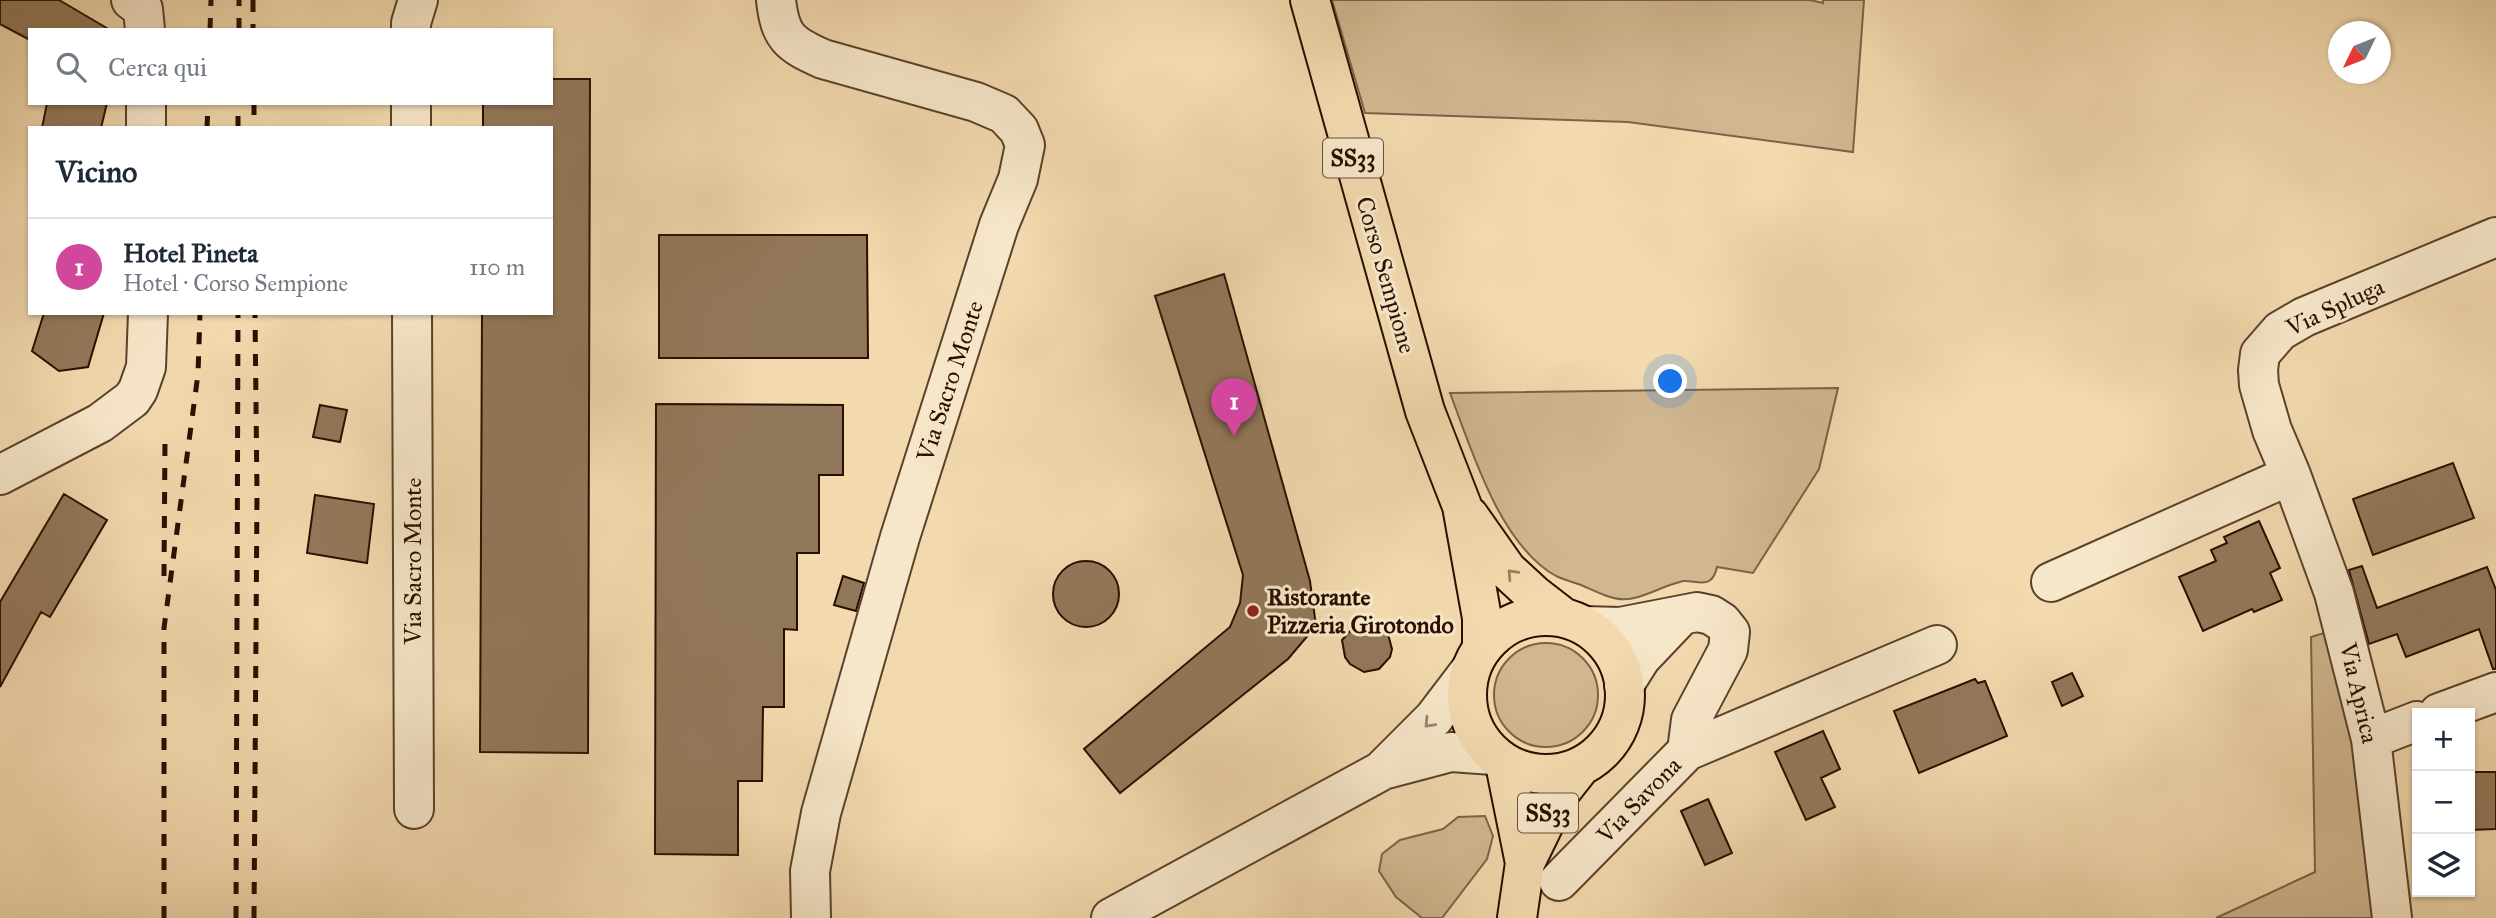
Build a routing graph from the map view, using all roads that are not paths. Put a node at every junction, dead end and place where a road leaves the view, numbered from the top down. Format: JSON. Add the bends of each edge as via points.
{"nodes":[{"id":1,"x":131,"y":0,"type":"edge"},
{"id":2,"x":418,"y":0,"type":"edge"},
{"id":3,"x":776,"y":0,"type":"edge"},
{"id":4,"x":1310,"y":0,"type":"edge"},
{"id":5,"x":145,"y":28,"type":"edge"},
{"id":6,"x":411,"y":28,"type":"edge"},
{"id":7,"x":146,"y":105,"type":"edge"},
{"id":8,"x":411,"y":105,"type":"edge"},
{"id":9,"x":146,"y":126,"type":"edge"},
{"id":10,"x":411,"y":126,"type":"edge"},
{"id":11,"x":2496,"y":237,"type":"edge"},
{"id":12,"x":148,"y":315,"type":"edge"},
{"id":13,"x":412,"y":315,"type":"edge"},
{"id":14,"x":0,"y":475,"type":"edge"},
{"id":15,"x":2291,"y":475,"type":"junction"},
{"id":16,"x":1462,"y":506,"type":"junction"},
{"id":17,"x":2051,"y":582,"type":"dead end"},
{"id":18,"x":1681,"y":616,"type":"junction"},
{"id":19,"x":1574,"y":622,"type":"junction"},
{"id":20,"x":1937,"y":645,"type":"dead end"},
{"id":21,"x":1476,"y":660,"type":"junction"},
{"id":22,"x":1624,"y":685,"type":"junction"},
{"id":23,"x":2496,"y":692,"type":"edge"},
{"id":24,"x":2453,"y":708,"type":"edge"},
{"id":25,"x":2412,"y":724,"type":"edge"},
{"id":26,"x":2371,"y":739,"type":"junction"},
{"id":27,"x":1687,"y":751,"type":"junction"},
{"id":28,"x":1499,"y":759,"type":"junction"},
{"id":29,"x":1580,"y":767,"type":"junction"},
{"id":30,"x":1383,"y":770,"type":"junction"},
{"id":31,"x":414,"y":809,"type":"dead end"},
{"id":32,"x":1525,"y":863,"type":"junction"},
{"id":33,"x":1559,"y":881,"type":"dead end"},
{"id":34,"x":811,"y":918,"type":"edge"},
{"id":35,"x":1111,"y":918,"type":"edge"},
{"id":36,"x":1517,"y":918,"type":"edge"},
{"id":37,"x":2392,"y":918,"type":"edge"}],
"edges":[{"from":1,"to":5,"type":"street","via":[[143,9]]},
{"from":2,"to":6,"type":"street"},
{"from":3,"to":34,"type":"street","name":"Via Sacro Monte","via":[[784,34],[801,50],[976,102],[1004,114],[1025,145],[1018,179],[999,225],[900,537],[821,813],[810,872]]},
{"from":4,"to":16,"type":"main road","name":"Corso Sempione","number":"SS33","via":[[1425,411]]},
{"from":7,"to":9,"type":"street"},
{"from":8,"to":10,"type":"street"},
{"from":11,"to":15,"type":"street","name":"Via Spluga","via":[[2304,317],[2269,343],[2260,354],[2259,384]]},
{"from":12,"to":14,"type":"street","via":[[146,368],[132,399],[100,423]]},
{"from":13,"to":31,"type":"street","name":"Via Sacro Monte"},
{"from":15,"to":17,"type":"street"},
{"from":15,"to":26,"type":"street","name":"Via Aprica","via":[[2334,593]]},
{"from":19,"to":16,"type":"main road","name":"Corso Sempione","number":"SS33","one_way":true,"via":[[1507,570]]},
{"from":16,"to":21,"type":"main road","name":"Corso Sempione","number":"SS33","via":[[1480,605]]},
{"from":18,"to":19,"type":"street","via":[[1620,627]]},
{"from":18,"to":22,"type":"street","via":[[1641,658]]},
{"from":18,"to":27,"type":"street","via":[[1711,615],[1730,632],[1728,650],[1691,720]]},
{"from":19,"to":21,"type":"main road","via":[[1541,616],[1518,621],[1498,631]]},
{"from":19,"to":22,"type":"main road","via":[[1602,639],[1615,656]]},
{"from":20,"to":27,"type":"street","name":"Via Savona"},
{"from":21,"to":28,"type":"main road","via":[[1466,697],[1471,721],[1482,744]]},
{"from":21,"to":30,"type":"street","one_way":true,"via":[[1443,709]]},
{"from":22,"to":29,"type":"main road","via":[[1622,720],[1613,739]]},
{"from":23,"to":24,"type":"street"},
{"from":25,"to":26,"type":"street"},
{"from":26,"to":37,"type":"street","name":"Via Aprica"},
{"from":27,"to":33,"type":"street","name":"Via Savona"},
{"from":28,"to":29,"type":"main road","via":[[1523,772],[1542,775]]},
{"from":28,"to":30,"type":"street","via":[[1451,752]]},
{"from":28,"to":32,"type":"main road","number":"SS33"},
{"from":29,"to":32,"type":"main road","number":"SS33","via":[[1558,795]]},
{"from":30,"to":35,"type":"street"},
{"from":32,"to":36,"type":"main road","number":"SS33"}]}
